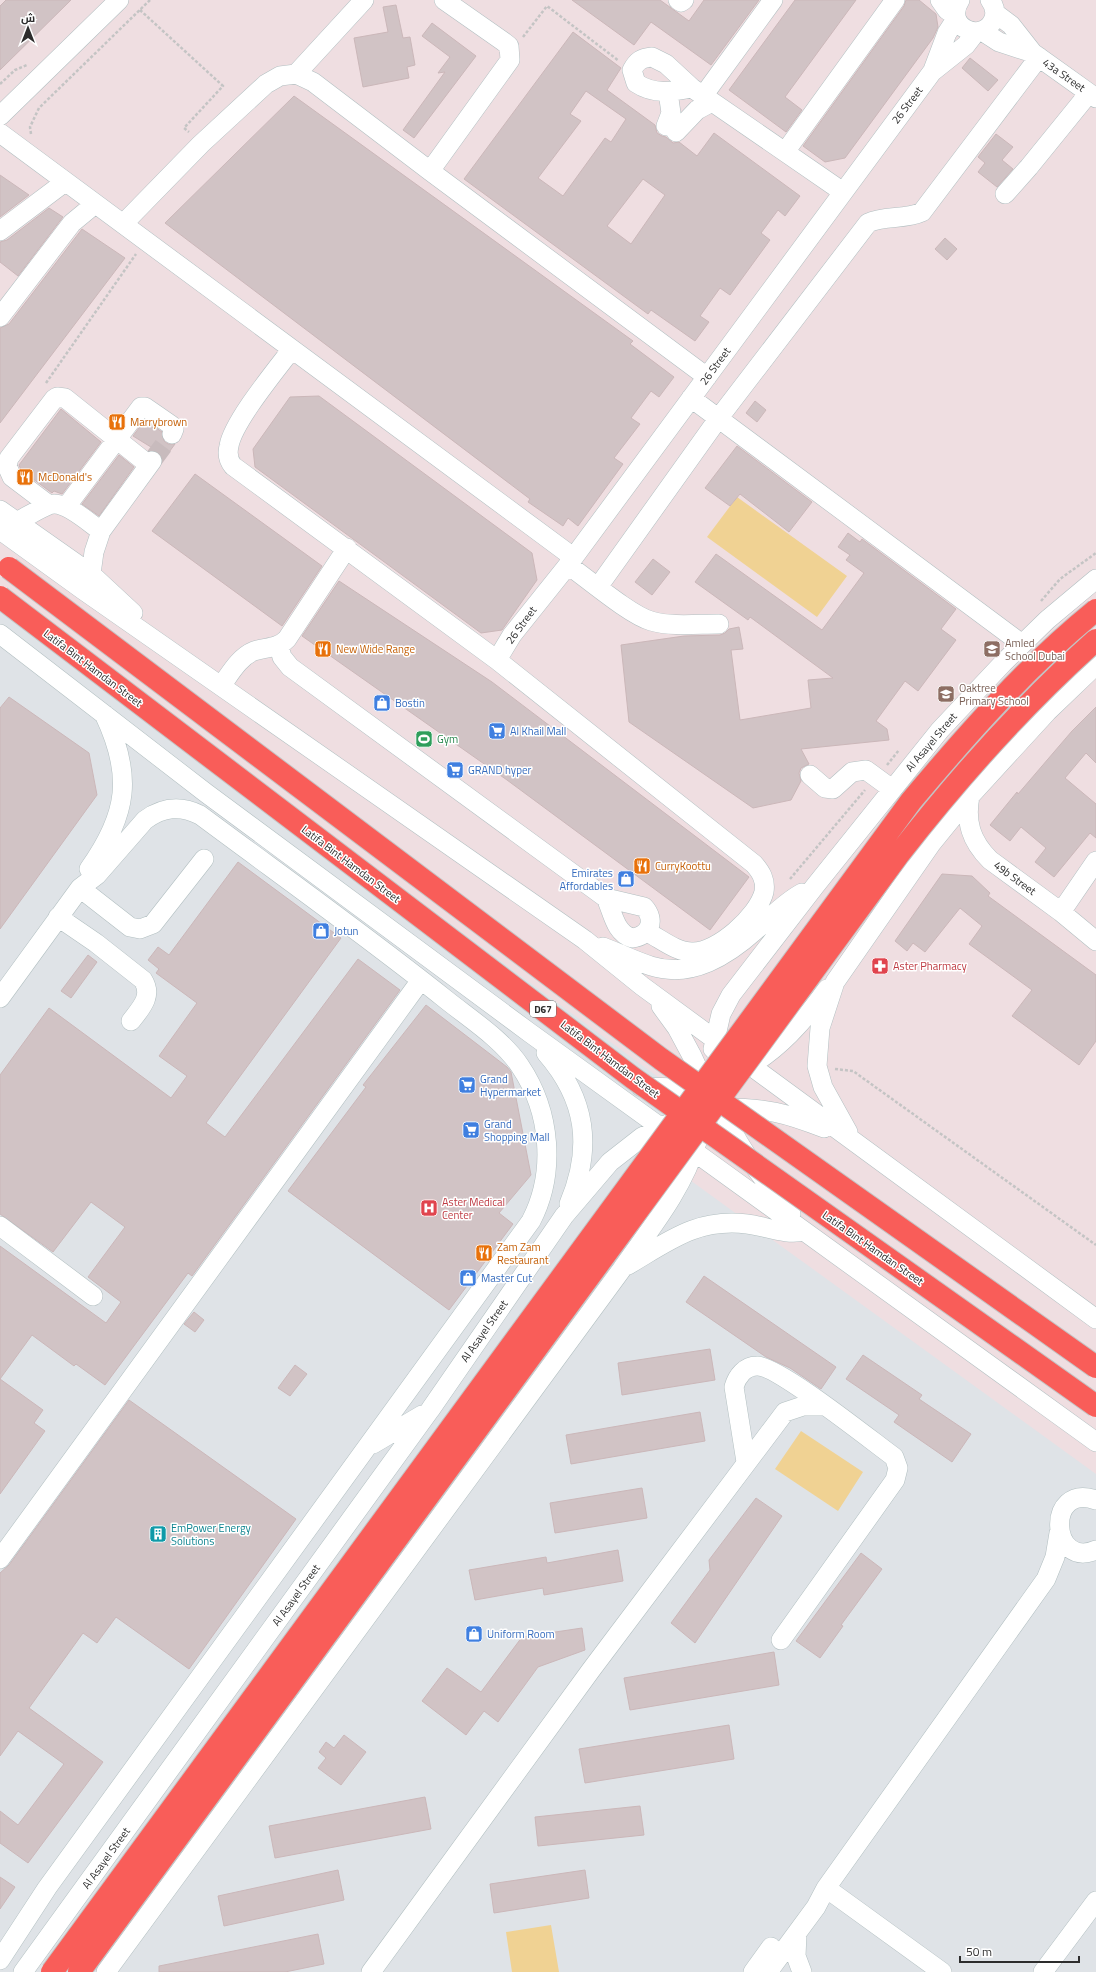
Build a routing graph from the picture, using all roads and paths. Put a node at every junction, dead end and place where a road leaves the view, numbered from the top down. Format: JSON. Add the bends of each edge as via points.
{"nodes":[{"id":1,"x":150,"y":0,"type":"edge"},
{"id":2,"x":364,"y":0,"type":"edge"},
{"id":3,"x":444,"y":0,"type":"edge"},
{"id":4,"x":678,"y":0,"type":"edge"},
{"id":5,"x":684,"y":0,"type":"edge"},
{"id":6,"x":773,"y":0,"type":"edge"},
{"id":7,"x":895,"y":0,"type":"edge"},
{"id":8,"x":940,"y":0,"type":"edge"},
{"id":9,"x":111,"y":3,"type":"edge"},
{"id":10,"x":995,"y":5,"type":"edge"},
{"id":11,"x":140,"y":10,"type":"junction"},
{"id":12,"x":957,"y":12,"type":"edge"},
{"id":13,"x":979,"y":31,"type":"junction"},
{"id":14,"x":511,"y":53,"type":"junction"},
{"id":15,"x":1036,"y":55,"type":"junction"},
{"id":16,"x":632,"y":70,"type":"junction"},
{"id":17,"x":932,"y":72,"type":"junction"},
{"id":18,"x":296,"y":74,"type":"junction"},
{"id":19,"x":668,"y":92,"type":"junction"},
{"id":20,"x":1093,"y":95,"type":"edge"},
{"id":21,"x":703,"y":96,"type":"junction"},
{"id":22,"x":0,"y":116,"type":"edge"},
{"id":23,"x":0,"y":133,"type":"edge"},
{"id":24,"x":201,"y":144,"type":"junction"},
{"id":25,"x":785,"y":152,"type":"junction"},
{"id":26,"x":38,"y":161,"type":"junction"},
{"id":27,"x":430,"y":171,"type":"junction"},
{"id":28,"x":65,"y":182,"type":"junction"},
{"id":29,"x":843,"y":192,"type":"junction"},
{"id":30,"x":1005,"y":194,"type":"dead end"},
{"id":31,"x":95,"y":204,"type":"junction"},
{"id":32,"x":122,"y":224,"type":"junction"},
{"id":33,"x":0,"y":231,"type":"edge"},
{"id":34,"x":145,"y":241,"type":"junction"},
{"id":35,"x":0,"y":317,"type":"edge"},
{"id":36,"x":292,"y":349,"type":"junction"},
{"id":37,"x":707,"y":377,"type":"junction"},
{"id":38,"x":45,"y":384,"type":"dead end"},
{"id":39,"x":691,"y":398,"type":"junction"},
{"id":40,"x":718,"y":419,"type":"junction"},
{"id":41,"x":172,"y":434,"type":"dead end"},
{"id":42,"x":116,"y":439,"type":"junction"},
{"id":43,"x":58,"y":506,"type":"junction"},
{"id":44,"x":0,"y":510,"type":"edge"},
{"id":45,"x":18,"y":521,"type":"junction"},
{"id":46,"x":0,"y":530,"type":"edge"},
{"id":47,"x":101,"y":531,"type":"junction"},
{"id":48,"x":346,"y":548,"type":"junction"},
{"id":49,"x":570,"y":561,"type":"junction"},
{"id":50,"x":9,"y":568,"type":"dead end"},
{"id":51,"x":92,"y":574,"type":"junction"},
{"id":52,"x":1096,"y":579,"type":"edge"},
{"id":53,"x":598,"y":587,"type":"junction"},
{"id":54,"x":0,"y":597,"type":"edge"},
{"id":55,"x":1096,"y":610,"type":"edge"},
{"id":56,"x":719,"y":624,"type":"dead end"},
{"id":57,"x":0,"y":634,"type":"edge"},
{"id":58,"x":1096,"y":640,"type":"edge"},
{"id":59,"x":158,"y":642,"type":"junction"},
{"id":60,"x":1022,"y":644,"type":"junction"},
{"id":61,"x":279,"y":646,"type":"junction"},
{"id":62,"x":497,"y":660,"type":"junction"},
{"id":63,"x":1096,"y":665,"type":"edge"},
{"id":64,"x":221,"y":686,"type":"junction"},
{"id":65,"x":104,"y":712,"type":"junction"},
{"id":66,"x":810,"y":775,"type":"dead end"},
{"id":67,"x":892,"y":789,"type":"junction"},
{"id":68,"x":970,"y":796,"type":"junction"},
{"id":69,"x":204,"y":859,"type":"dead end"},
{"id":70,"x":1096,"y":860,"type":"edge"},
{"id":71,"x":815,"y":886,"type":"junction"},
{"id":72,"x":333,"y":887,"type":"junction"},
{"id":73,"x":80,"y":888,"type":"junction"},
{"id":74,"x":606,"y":898,"type":"junction"},
{"id":75,"x":1061,"y":912,"type":"junction"},
{"id":76,"x":58,"y":917,"type":"junction"},
{"id":77,"x":342,"y":920,"type":"junction"},
{"id":78,"x":647,"y":932,"type":"junction"},
{"id":79,"x":585,"y":940,"type":"junction"},
{"id":80,"x":1096,"y":941,"type":"edge"},
{"id":81,"x":421,"y":980,"type":"junction"},
{"id":82,"x":835,"y":982,"type":"junction"},
{"id":83,"x":642,"y":986,"type":"junction"},
{"id":84,"x":0,"y":998,"type":"edge"},
{"id":85,"x":131,"y":1021,"type":"dead end"},
{"id":86,"x":530,"y":1033,"type":"junction"},
{"id":87,"x":715,"y":1038,"type":"junction"},
{"id":88,"x":750,"y":1065,"type":"junction"},
{"id":89,"x":817,"y":1066,"type":"junction"},
{"id":90,"x":709,"y":1082,"type":"junction"},
{"id":91,"x":721,"y":1109,"type":"junction"},
{"id":92,"x":702,"y":1113,"type":"junction"},
{"id":93,"x":660,"y":1127,"type":"junction"},
{"id":94,"x":853,"y":1140,"type":"junction"},
{"id":95,"x":694,"y":1153,"type":"junction"},
{"id":96,"x":564,"y":1216,"type":"junction"},
{"id":97,"x":0,"y":1226,"type":"edge"},
{"id":98,"x":804,"y":1231,"type":"junction"},
{"id":99,"x":1096,"y":1245,"type":"edge"},
{"id":100,"x":622,"y":1269,"type":"junction"},
{"id":101,"x":93,"y":1296,"type":"dead end"},
{"id":102,"x":1096,"y":1319,"type":"edge"},
{"id":103,"x":1096,"y":1367,"type":"edge"},
{"id":104,"x":779,"y":1374,"type":"junction"},
{"id":105,"x":825,"y":1406,"type":"junction"},
{"id":106,"x":1096,"y":1406,"type":"edge"},
{"id":107,"x":430,"y":1410,"type":"junction"},
{"id":108,"x":785,"y":1412,"type":"junction"},
{"id":109,"x":1096,"y":1442,"type":"edge"},
{"id":110,"x":364,"y":1450,"type":"junction"},
{"id":111,"x":746,"y":1462,"type":"junction"},
{"id":112,"x":1096,"y":1500,"type":"edge"},
{"id":113,"x":1059,"y":1533,"type":"junction"},
{"id":114,"x":1090,"y":1551,"type":"edge"},
{"id":115,"x":0,"y":1559,"type":"edge"},
{"id":116,"x":1046,"y":1579,"type":"junction"},
{"id":117,"x":781,"y":1640,"type":"dead end"},
{"id":118,"x":826,"y":1888,"type":"junction"},
{"id":119,"x":1096,"y":1901,"type":"edge"},
{"id":120,"x":797,"y":1934,"type":"junction"},
{"id":121,"x":0,"y":1960,"type":"edge"},
{"id":122,"x":23,"y":1972,"type":"edge"},
{"id":123,"x":52,"y":1972,"type":"edge"},
{"id":124,"x":79,"y":1972,"type":"edge"},
{"id":125,"x":106,"y":1972,"type":"edge"},
{"id":126,"x":371,"y":1972,"type":"edge"},
{"id":127,"x":753,"y":1972,"type":"edge"},
{"id":128,"x":768,"y":1972,"type":"edge"},
{"id":129,"x":802,"y":1972,"type":"edge"},
{"id":130,"x":942,"y":1972,"type":"edge"},
{"id":131,"x":1043,"y":1972,"type":"edge"}],
"edges":[{"from":1,"to":11,"type":"path"},
{"from":2,"to":18,"type":"street"},
{"from":3,"to":14,"type":"street","via":[[504,42],[509,46]]},
{"from":4,"to":5,"type":"street"},
{"from":6,"to":21,"type":"street"},
{"from":7,"to":25,"type":"street"},
{"from":8,"to":12,"type":"street","name":"43a Street","via":[[947,10]]},
{"from":9,"to":22,"type":"street"},
{"from":10,"to":13,"type":"street","name":"26 Street","via":[[991,23]]},
{"from":10,"to":15,"type":"street","name":"43a Street"},
{"from":11,"to":24,"type":"path","via":[[223,86],[184,128]]},
{"from":11,"to":26,"type":"path","via":[[39,108],[30,127]]},
{"from":12,"to":13,"type":"street","name":"43a Street","via":[[964,28]]},
{"from":12,"to":17,"type":"street","name":"26 Street"},
{"from":13,"to":15,"type":"street","name":"43a Street","via":[[999,42]]},
{"from":13,"to":17,"type":"street","name":"26 Street","via":[[966,45]]},
{"from":14,"to":16,"type":"path","via":[[547,6]]},
{"from":14,"to":27,"type":"street","via":[[508,65]]},
{"from":15,"to":20,"type":"street","name":"43a Street"},
{"from":15,"to":40,"type":"street","via":[[922,212],[914,216],[878,218],[868,223]]},
{"from":16,"to":19,"type":"street","via":[[636,83],[643,88]]},
{"from":16,"to":21,"type":"street","via":[[637,61],[652,57],[666,64]]},
{"from":17,"to":29,"type":"street","name":"26 Street"},
{"from":18,"to":24,"type":"street","via":[[280,76],[266,84]]},
{"from":18,"to":27,"type":"street","via":[[313,82]]},
{"from":19,"to":21,"type":"street"},
{"from":19,"to":21,"type":"street","via":[[671,129],[696,110]]},
{"from":20,"to":30,"type":"street"},
{"from":21,"to":25,"type":"street"},
{"from":23,"to":26,"type":"street"},
{"from":24,"to":32,"type":"street"},
{"from":25,"to":29,"type":"street"},
{"from":26,"to":28,"type":"street"},
{"from":27,"to":37,"type":"street"},
{"from":28,"to":31,"type":"street"},
{"from":28,"to":33,"type":"street"},
{"from":29,"to":37,"type":"street","name":"26 Street"},
{"from":31,"to":32,"type":"street"},
{"from":31,"to":35,"type":"street","via":[[72,223]]},
{"from":32,"to":34,"type":"street"},
{"from":34,"to":36,"type":"street"},
{"from":34,"to":38,"type":"path"},
{"from":36,"to":48,"type":"street","via":[[261,389],[234,431],[229,445],[228,460],[246,478]]},
{"from":36,"to":49,"type":"street"},
{"from":37,"to":39,"type":"street","name":"26 Street"},
{"from":39,"to":40,"type":"street"},
{"from":39,"to":49,"type":"street","name":"26 Street"},
{"from":40,"to":53,"type":"street"},
{"from":40,"to":60,"type":"street"},
{"from":41,"to":42,"type":"street","via":[[172,426],[144,406]]},
{"from":42,"to":43,"type":"street"},
{"from":42,"to":43,"type":"street","via":[[65,398],[59,396],[54,399],[9,458],[7,466],[12,477]]},
{"from":42,"to":47,"type":"street","via":[[151,463]]},
{"from":43,"to":45,"type":"street"},
{"from":43,"to":47,"type":"street"},
{"from":44,"to":45,"type":"street"},
{"from":45,"to":51,"type":"street"},
{"from":46,"to":59,"type":"street"},
{"from":47,"to":51,"type":"street","via":[[94,552]]},
{"from":48,"to":61,"type":"street","via":[[287,639]]},
{"from":48,"to":62,"type":"street"},
{"from":49,"to":53,"type":"street"},
{"from":49,"to":62,"type":"street","name":"26 Street","via":[[512,635]]},
{"from":50,"to":103,"type":"main road","number":"D67","bridge":true,"via":[[661,1059]]},
{"from":51,"to":59,"type":"street","via":[[153,630]]},
{"from":52,"to":60,"type":"street","name":"Al Asayel Street"},
{"from":53,"to":56,"type":"street","via":[[635,614],[651,621],[667,624]]},
{"from":54,"to":106,"type":"main road","name":"Latifa Bint Hamdan Street","number":"D67","bridge":true,"via":[[633,1078]]},
{"from":55,"to":123,"type":"main road","bridge":true,"via":[[1052,649],[989,712],[944,761],[907,807]]},
{"from":57,"to":65,"type":"street"},
{"from":58,"to":124,"type":"main road","bridge":true,"via":[[1001,732],[899,854]]},
{"from":59,"to":64,"type":"street"},
{"from":60,"to":67,"type":"street","name":"Al Asayel Street","via":[[940,730]]},
{"from":61,"to":64,"type":"street","via":[[254,651],[246,656]]},
{"from":61,"to":74,"type":"street","via":[[282,657],[290,667]]},
{"from":62,"to":78,"type":"street","via":[[761,872],[764,890],[756,908],[730,937],[720,943],[702,951],[684,951]]},
{"from":63,"to":68,"type":"street","via":[[1047,712]]},
{"from":64,"to":79,"type":"street"},
{"from":65,"to":72,"type":"street","via":[[206,793]]},
{"from":65,"to":73,"type":"street","via":[[119,753],[124,782],[123,794],[112,831]]},
{"from":66,"to":67,"type":"street","via":[[825,788],[833,789],[852,772],[866,770]]},
{"from":67,"to":71,"type":"street","name":"Al Asayel Street"},
{"from":68,"to":75,"type":"street","name":"49b Street","via":[[968,824],[972,838],[980,850]]},
{"from":68,"to":82,"type":"street","via":[[931,844]]},
{"from":69,"to":73,"type":"street","via":[[156,920],[144,928],[130,927]]},
{"from":70,"to":75,"type":"street"},
{"from":71,"to":79,"type":"street","via":[[798,895],[731,951],[713,961],[694,967],[673,969],[653,966]]},
{"from":71,"to":87,"type":"street","name":"Al Asayel Street","via":[[731,995],[721,1014]]},
{"from":72,"to":77,"type":"street"},
{"from":72,"to":86,"type":"street"},
{"from":73,"to":76,"type":"street"},
{"from":73,"to":77,"type":"street","via":[[96,875],[145,820],[160,811],[178,808],[200,815]]},
{"from":74,"to":78,"type":"street","via":[[644,907],[651,922]]},
{"from":74,"to":78,"type":"street","via":[[617,928],[622,933],[632,938],[643,936]]},
{"from":75,"to":80,"type":"street","name":"49b Street"},
{"from":76,"to":84,"type":"street"},
{"from":76,"to":85,"type":"street","via":[[143,980],[147,997]]},
{"from":77,"to":81,"type":"street"},
{"from":79,"to":83,"type":"street"},
{"from":81,"to":110,"type":"street","via":[[508,1050],[531,1084],[544,1123],[547,1163],[545,1184],[540,1203],[531,1221]]},
{"from":81,"to":115,"type":"street"},
{"from":82,"to":88,"type":"street","via":[[785,1039]]},
{"from":82,"to":89,"type":"street","via":[[820,1028]]},
{"from":83,"to":87,"type":"street"},
{"from":83,"to":90,"type":"street","via":[[677,1028]]},
{"from":86,"to":90,"type":"street","via":[[548,1037],[600,1072],[628,1084],[643,1088],[669,1089]]},
{"from":86,"to":93,"type":"street"},
{"from":86,"to":96,"type":"street","via":[[567,1080],[580,1112],[580,1164],[577,1182]]},
{"from":87,"to":88,"type":"street"},
{"from":87,"to":90,"type":"street","name":"Al Asayel Street"},
{"from":88,"to":90,"type":"street"},
{"from":88,"to":94,"type":"street"},
{"from":89,"to":94,"type":"street","via":[[823,1087]]},
{"from":89,"to":99,"type":"path","via":[[853,1071]]},
{"from":90,"to":91,"type":"street"},
{"from":90,"to":92,"type":"street"},
{"from":91,"to":92,"type":"street"},
{"from":91,"to":94,"type":"street","via":[[768,1110],[792,1115]]},
{"from":91,"to":98,"type":"street","via":[[744,1155]]},
{"from":92,"to":93,"type":"street"},
{"from":92,"to":95,"type":"street"},
{"from":93,"to":95,"type":"street"},
{"from":93,"to":96,"type":"street","via":[[642,1137],[610,1162]]},
{"from":94,"to":102,"type":"street"},
{"from":95,"to":98,"type":"street"},
{"from":95,"to":100,"type":"street","via":[[678,1188]]},
{"from":96,"to":107,"type":"street","name":"Al Asayel Street"},
{"from":97,"to":101,"type":"street"},
{"from":98,"to":100,"type":"street","via":[[791,1232],[746,1224],[710,1224],[674,1237]]},
{"from":98,"to":109,"type":"street"},
{"from":100,"to":125,"type":"street"},
{"from":104,"to":105,"type":"street"},
{"from":104,"to":108,"type":"street","via":[[784,1392]]},
{"from":104,"to":111,"type":"street","via":[[758,1366],[743,1371],[736,1381],[734,1393]]},
{"from":105,"to":108,"type":"street","via":[[803,1406]]},
{"from":105,"to":117,"type":"street","via":[[894,1457],[898,1474]]},
{"from":107,"to":110,"type":"street"},
{"from":107,"to":122,"type":"street","name":"Al Asayel Street"},
{"from":108,"to":111,"type":"street"},
{"from":110,"to":121,"type":"street","via":[[47,1888]]},
{"from":111,"to":126,"type":"street"},
{"from":112,"to":113,"type":"street","via":[[1086,1498],[1070,1503],[1060,1516]]},
{"from":113,"to":114,"type":"street","via":[[1069,1547]]},
{"from":113,"to":116,"type":"street","via":[[1055,1557]]},
{"from":114,"to":116,"type":"street","via":[[1064,1564]]},
{"from":116,"to":118,"type":"street"},
{"from":118,"to":120,"type":"street"},
{"from":118,"to":127,"type":"street","via":[[792,1920]]},
{"from":118,"to":130,"type":"street"},
{"from":119,"to":131,"type":"street"},
{"from":120,"to":128,"type":"street"},
{"from":120,"to":129,"type":"street","via":[[796,1956]]}]}
